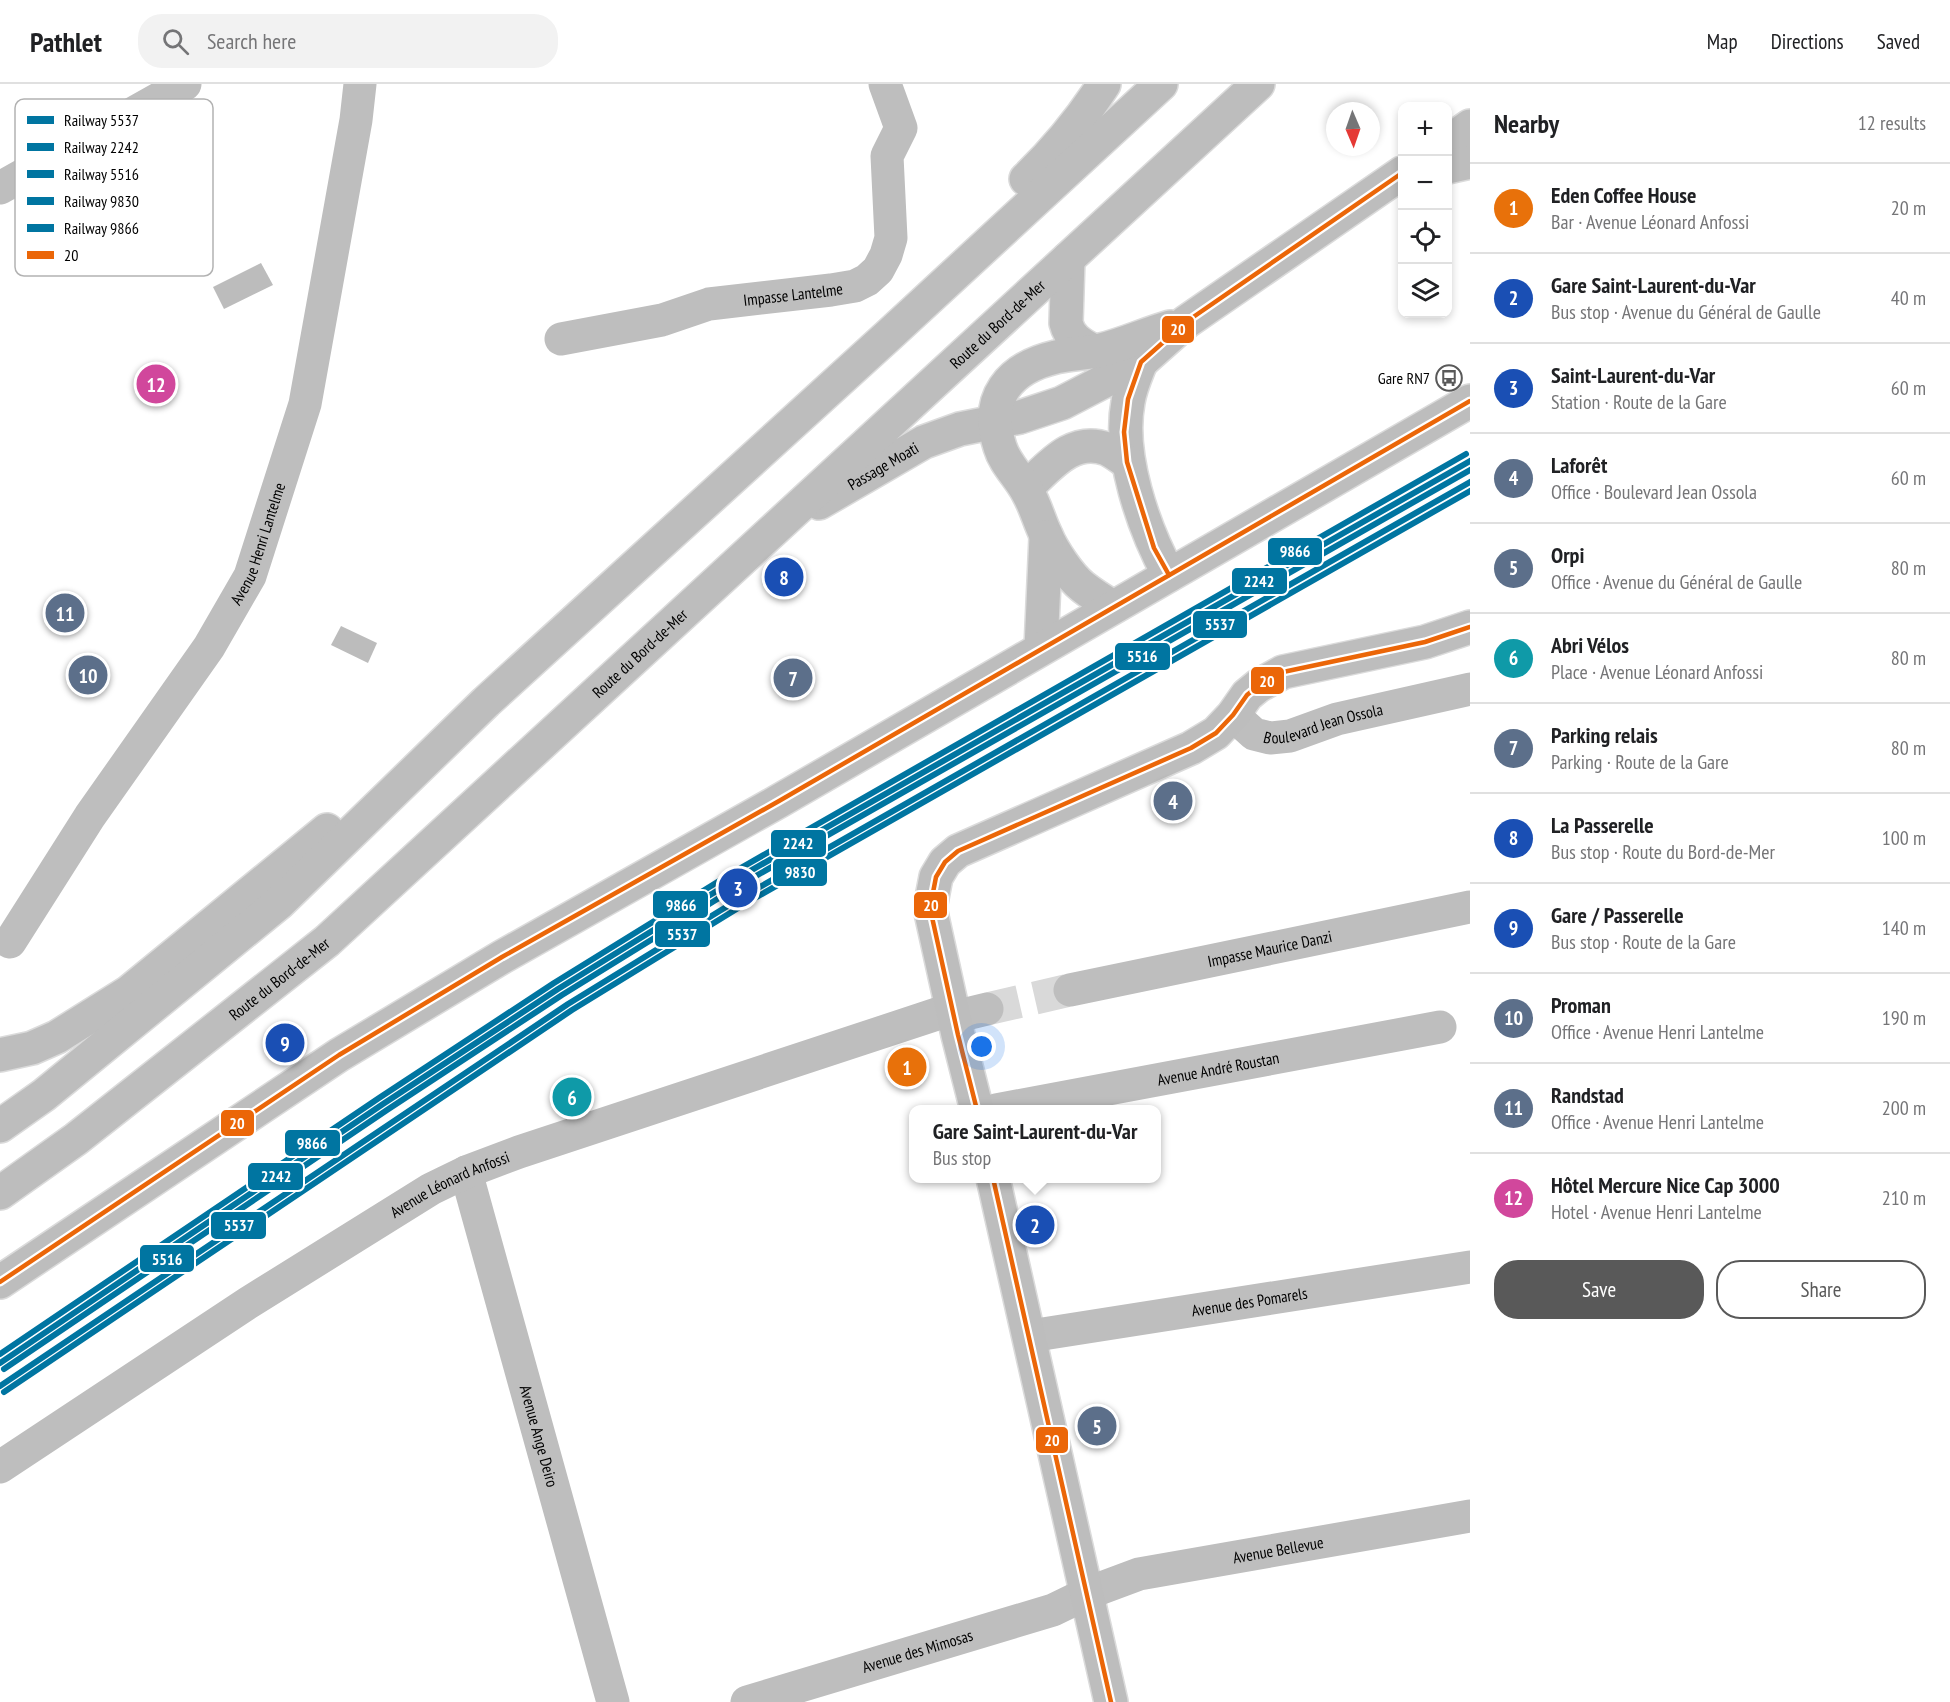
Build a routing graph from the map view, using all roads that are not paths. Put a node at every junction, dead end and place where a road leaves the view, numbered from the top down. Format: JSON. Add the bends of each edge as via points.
{"nodes":[{"id":1,"x":185,"y":84,"type":"edge"},
{"id":2,"x":360,"y":84,"type":"edge"},
{"id":3,"x":885,"y":84,"type":"edge"},
{"id":4,"x":1104,"y":84,"type":"edge"},
{"id":5,"x":1161,"y":84,"type":"edge"},
{"id":6,"x":1258,"y":84,"type":"edge"},
{"id":7,"x":158,"y":99,"type":"edge"},
{"id":8,"x":1470,"y":126,"type":"edge"},
{"id":9,"x":1452,"y":139,"type":"edge"},
{"id":10,"x":1470,"y":162,"type":"edge"},
{"id":11,"x":1452,"y":166,"type":"edge"},
{"id":12,"x":15,"y":180,"type":"edge"},
{"id":13,"x":1394,"y":182,"type":"edge"},
{"id":14,"x":0,"y":188,"type":"edge"},
{"id":15,"x":1068,"y":259,"type":"junction"},
{"id":16,"x":1186,"y":322,"type":"junction"},
{"id":17,"x":889,"y":335,"type":"junction"},
{"id":18,"x":561,"y":339,"type":"dead end"},
{"id":19,"x":1095,"y":352,"type":"junction"},
{"id":20,"x":1141,"y":362,"type":"junction"},
{"id":21,"x":1470,"y":401,"type":"edge"},
{"id":22,"x":995,"y":423,"type":"junction"},
{"id":23,"x":1127,"y":462,"type":"junction"},
{"id":24,"x":1026,"y":488,"type":"junction"},
{"id":25,"x":776,"y":526,"type":"junction"},
{"id":26,"x":1046,"y":537,"type":"junction"},
{"id":27,"x":1169,"y":575,"type":"junction"},
{"id":28,"x":1113,"y":608,"type":"junction"},
{"id":29,"x":1470,"y":627,"type":"edge"},
{"id":30,"x":1041,"y":648,"type":"junction"},
{"id":31,"x":1470,"y":689,"type":"edge"},
{"id":32,"x":486,"y":702,"type":"junction"},
{"id":33,"x":1233,"y":716,"type":"junction"},
{"id":34,"x":1470,"y":907,"type":"edge"},
{"id":35,"x":10,"y":942,"type":"dead end"},
{"id":36,"x":1070,"y":990,"type":"tunnel mouth"},
{"id":37,"x":987,"y":1009,"type":"tunnel mouth"},
{"id":38,"x":953,"y":1013,"type":"junction"},
{"id":39,"x":1440,"y":1027,"type":"dead end"},
{"id":40,"x":0,"y":1055,"type":"edge"},
{"id":41,"x":975,"y":1105,"type":"edge"},
{"id":42,"x":1023,"y":1105,"type":"edge"},
{"id":43,"x":0,"y":1126,"type":"edge"},
{"id":44,"x":466,"y":1172,"type":"junction"},
{"id":45,"x":994,"y":1183,"type":"edge"},
{"id":46,"x":0,"y":1193,"type":"edge"},
{"id":47,"x":1470,"y":1267,"type":"edge"},
{"id":48,"x":0,"y":1281,"type":"edge"},
{"id":49,"x":1030,"y":1336,"type":"junction"},
{"id":50,"x":0,"y":1467,"type":"edge"},
{"id":51,"x":1470,"y":1516,"type":"edge"},
{"id":52,"x":1088,"y":1593,"type":"junction"},
{"id":53,"x":614,"y":1702,"type":"edge"},
{"id":54,"x":747,"y":1702,"type":"edge"},
{"id":55,"x":1111,"y":1702,"type":"edge"}],
"edges":[{"from":1,"to":7,"type":"street"},
{"from":2,"to":35,"type":"street","name":"Avenue Henri Lantelme","via":[[305,404],[250,576],[209,647],[90,816]]},
{"from":3,"to":18,"type":"street","name":"Impasse Lantelme","via":[[902,128],[887,156],[891,238],[878,270],[867,280],[831,290],[709,304],[662,320]]},
{"from":4,"to":17,"type":"main road","via":[[1056,151],[924,282]]},
{"from":5,"to":17,"type":"main road"},
{"from":6,"to":15,"type":"main road","name":"Route du Bord-de-Mer"},
{"from":8,"to":9,"type":"main road"},
{"from":10,"to":11,"type":"main road"},
{"from":12,"to":14,"type":"street"},
{"from":13,"to":16,"type":"main road","name":"Passage Moati"},
{"from":15,"to":19,"type":"main road","via":[[1068,331],[1077,342]]},
{"from":15,"to":25,"type":"main road","name":"Route du Bord-de-Mer"},
{"from":16,"to":19,"type":"main road","name":"Passage Moati"},
{"from":16,"to":20,"type":"main road","name":"Passage Moati"},
{"from":17,"to":32,"type":"main road"},
{"from":19,"to":22,"type":"main road","name":"Passage Moati","via":[[1058,356],[1023,369],[1000,393]]},
{"from":20,"to":22,"type":"main road","name":"Passage Moati","via":[[1062,403]]},
{"from":20,"to":23,"type":"main road","name":"Passage Moati","via":[[1128,399],[1124,432]]},
{"from":21,"to":27,"type":"main road"},
{"from":22,"to":24,"type":"main road","name":"Passage Moati","via":[[1000,448]]},
{"from":22,"to":25,"type":"main road","name":"Passage Moati","via":[[960,429],[924,442]]},
{"from":23,"to":24,"type":"main road","via":[[1107,449],[1074,447]]},
{"from":23,"to":27,"type":"main road","name":"Passage Moati","via":[[1154,548]]},
{"from":24,"to":26,"type":"main road","name":"Passage Moati"},
{"from":25,"to":46,"type":"main road","name":"Route du Bord-de-Mer","via":[[327,941],[76,1139]]},
{"from":26,"to":28,"type":"main road","name":"Passage Moati","via":[[1081,586]]},
{"from":26,"to":30,"type":"main road","name":"Passage Moati"},
{"from":27,"to":28,"type":"main road"},
{"from":28,"to":30,"type":"main road"},
{"from":29,"to":33,"type":"main road","via":[[1425,642],[1283,672],[1247,695]]},
{"from":30,"to":48,"type":"main road","via":[[502,957],[339,1055]]},
{"from":31,"to":33,"type":"street","name":"Boulevard Jean Ossola","via":[[1337,719],[1290,736],[1270,738],[1254,734]]},
{"from":32,"to":40,"type":"main road","via":[[129,992],[57,1036],[32,1048]]},
{"from":32,"to":43,"type":"main road","via":[[279,903],[44,1095]]},
{"from":33,"to":38,"type":"main road","via":[[1216,733],[1191,748],[958,851],[945,862],[936,877],[930,908]]},
{"from":34,"to":36,"type":"street","name":"Impasse Maurice Danzi"},
{"from":37,"to":38,"type":"street"},
{"from":38,"to":41,"type":"main road"},
{"from":38,"to":44,"type":"street","name":"Avenue Léonard Anfossi","via":[[540,1144]]},
{"from":39,"to":42,"type":"street","name":"Avenue André Roustan"},
{"from":44,"to":50,"type":"street","name":"Avenue Léonard Anfossi","via":[[431,1189],[248,1303]]},
{"from":44,"to":53,"type":"street","name":"Avenue Ange Deiro"},
{"from":45,"to":49,"type":"main road"},
{"from":47,"to":49,"type":"street","name":"Avenue des Pomarels"},
{"from":49,"to":52,"type":"main road"},
{"from":51,"to":52,"type":"street","name":"Avenue Bellevue","via":[[1139,1574]]},
{"from":52,"to":54,"type":"street","name":"Avenue des Mimosas","via":[[1053,1610]]},
{"from":52,"to":55,"type":"main road"}]}
